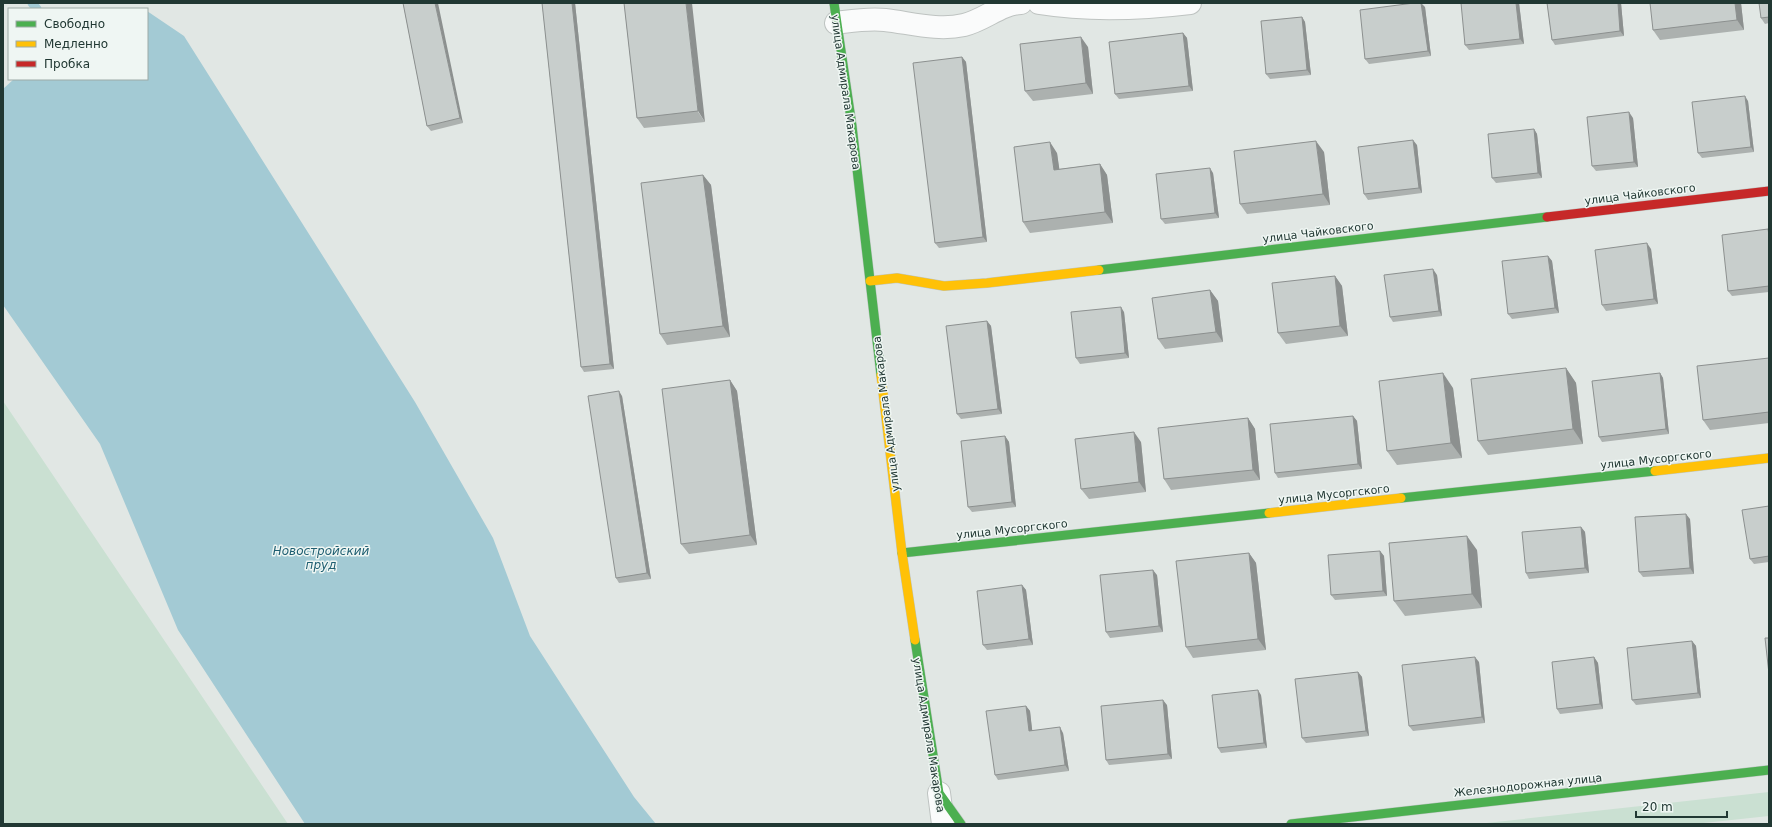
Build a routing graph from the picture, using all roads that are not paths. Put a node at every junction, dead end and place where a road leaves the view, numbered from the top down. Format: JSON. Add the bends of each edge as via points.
{"nodes":[{"id":1,"x":1021,"y":3,"type":"edge"},
{"id":2,"x":1039,"y":3,"type":"edge"},
{"id":3,"x":1190,"y":3,"type":"edge"},
{"id":4,"x":835,"y":13,"type":"edge"},
{"id":5,"x":1769,"y":191,"type":"edge"},
{"id":6,"x":870,"y":281,"type":"junction"},
{"id":7,"x":1769,"y":458,"type":"edge"},
{"id":8,"x":902,"y":553,"type":"junction"},
{"id":9,"x":1769,"y":770,"type":"edge"},
{"id":10,"x":939,"y":793,"type":"junction"},
{"id":11,"x":943,"y":824,"type":"edge"},
{"id":12,"x":961,"y":824,"type":"edge"},
{"id":13,"x":1291,"y":824,"type":"edge"}],
"edges":[{"from":1,"to":4,"type":"street","via":[[1010,4],[965,25],[932,27]]},
{"from":2,"to":3,"type":"street","via":[[1066,7],[1135,8]]},
{"from":4,"to":6,"type":"street","name":"улица Адмирала Макарова","via":[[852,126]]},
{"from":5,"to":6,"type":"street","name":"улица Чайковского","via":[[987,283],[944,286],[897,278]]},
{"from":6,"to":8,"type":"street","name":"улица Адмирала Макарова"},
{"from":7,"to":8,"type":"street","name":"улица Мусоргского"},
{"from":8,"to":10,"type":"street","name":"улица Адмирала Макарова"},
{"from":9,"to":13,"type":"street","name":"Железнодорожная улица"},
{"from":10,"to":11,"type":"street","name":"улица Адмирала Макарова"},
{"from":10,"to":12,"type":"street"}]}
